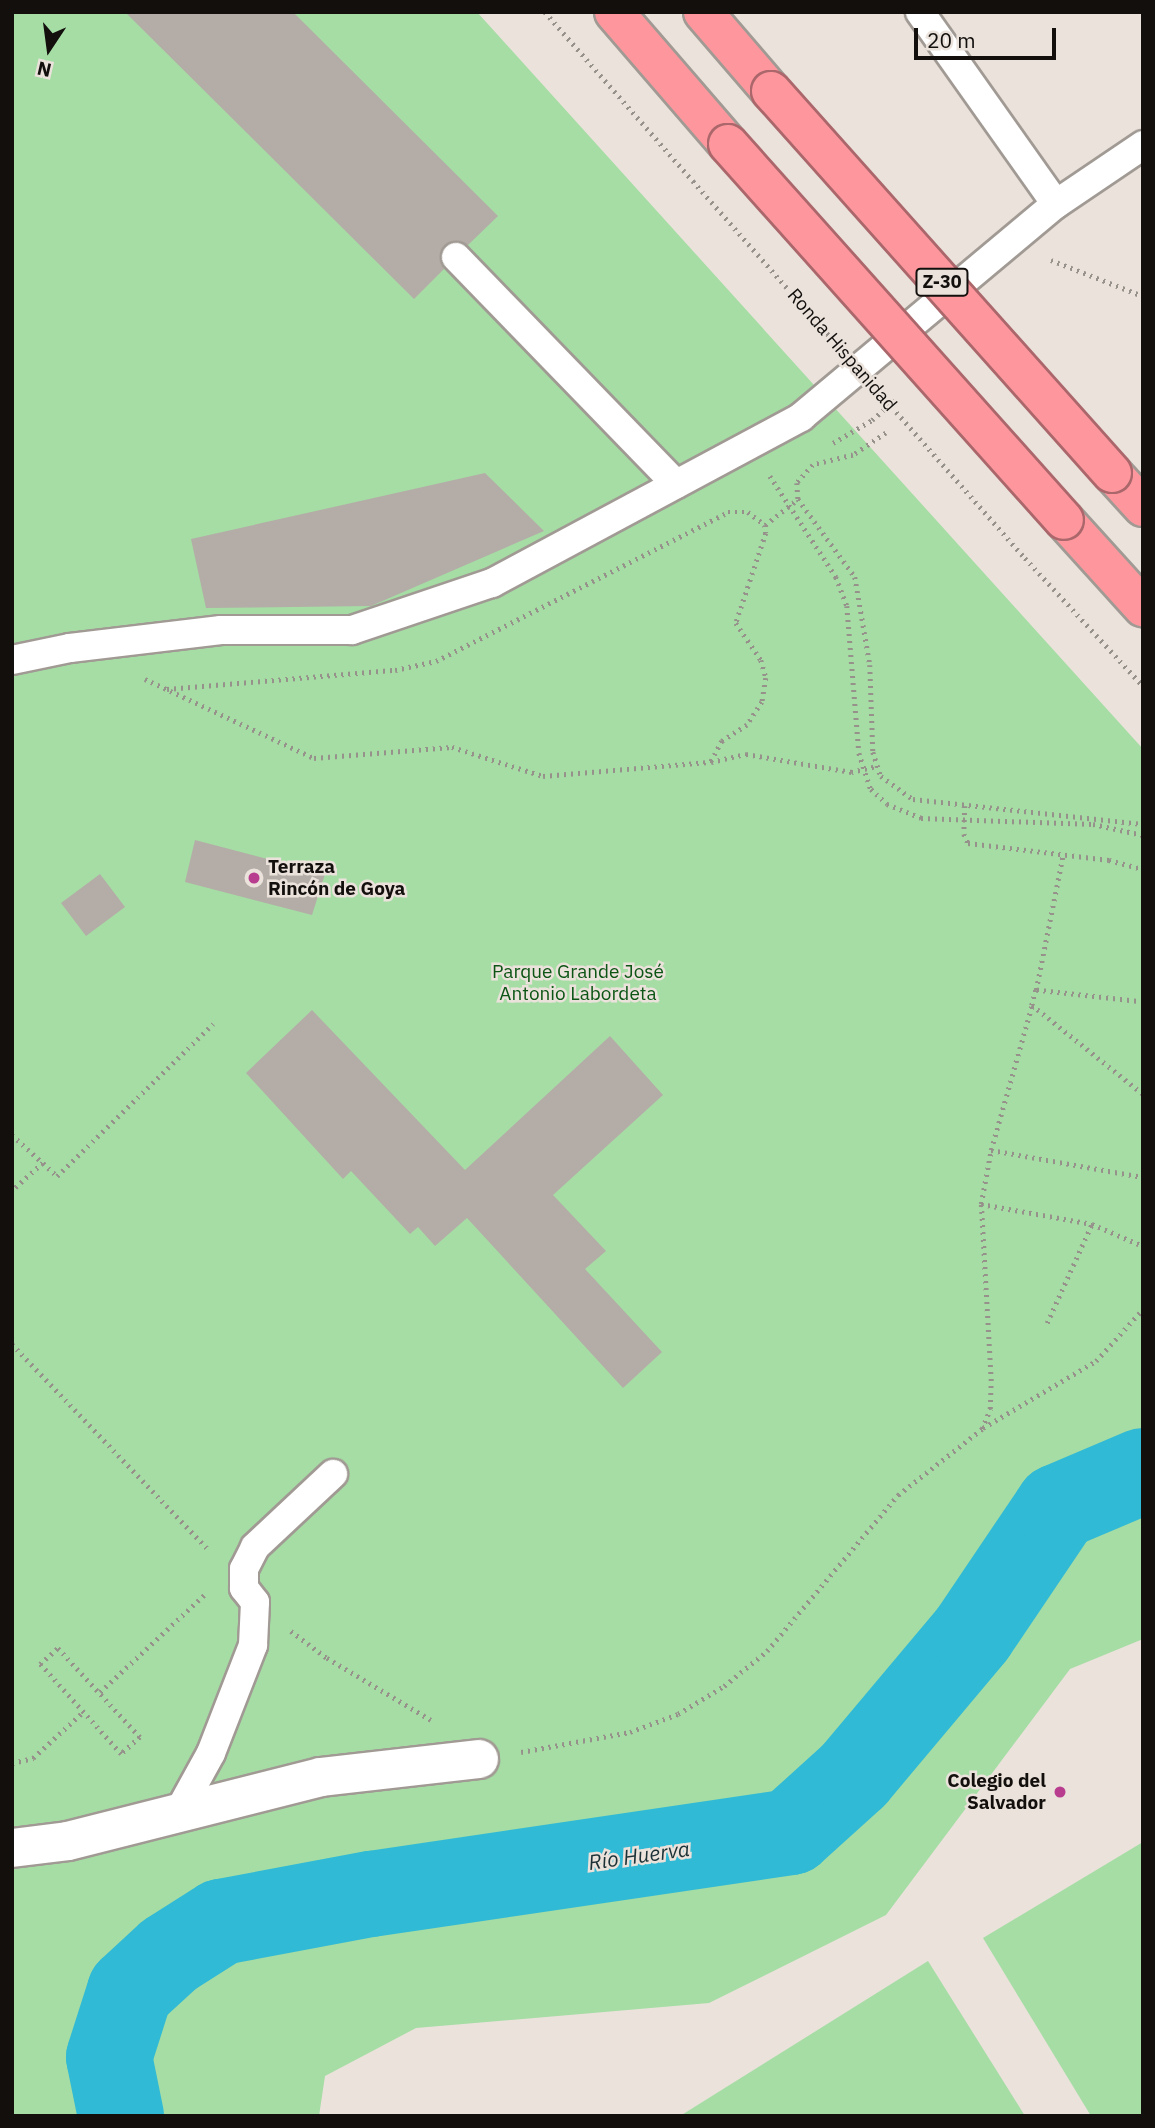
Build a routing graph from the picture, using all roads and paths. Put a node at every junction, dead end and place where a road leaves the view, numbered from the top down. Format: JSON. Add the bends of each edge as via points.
{"nodes":[{"id":1,"x":545,"y":12,"type":"edge"},
{"id":2,"x":614,"y":12,"type":"edge"},
{"id":3,"x":703,"y":12,"type":"edge"},
{"id":4,"x":920,"y":12,"type":"edge"},
{"id":5,"x":1143,"y":145,"type":"edge"},
{"id":6,"x":1056,"y":204,"type":"junction"},
{"id":7,"x":456,"y":257,"type":"dead end"},
{"id":8,"x":1051,"y":260,"type":"dead end"},
{"id":9,"x":1143,"y":296,"type":"edge"},
{"id":10,"x":886,"y":433,"type":"dead end"},
{"id":11,"x":759,"y":480,"type":"dead end"},
{"id":12,"x":676,"y":484,"type":"junction"},
{"id":13,"x":798,"y":499,"type":"junction"},
{"id":14,"x":788,"y":506,"type":"junction"},
{"id":15,"x":1143,"y":507,"type":"edge"},
{"id":16,"x":765,"y":525,"type":"junction"},
{"id":17,"x":1143,"y":607,"type":"edge"},
{"id":18,"x":12,"y":660,"type":"edge"},
{"id":19,"x":143,"y":678,"type":"dead end"},
{"id":20,"x":1143,"y":686,"type":"edge"},
{"id":21,"x":167,"y":689,"type":"junction"},
{"id":22,"x":712,"y":762,"type":"junction"},
{"id":23,"x":876,"y":766,"type":"junction"},
{"id":24,"x":864,"y":771,"type":"junction"},
{"id":25,"x":965,"y":806,"type":"junction"},
{"id":26,"x":963,"y":820,"type":"junction"},
{"id":27,"x":1143,"y":824,"type":"edge"},
{"id":28,"x":1143,"y":835,"type":"edge"},
{"id":29,"x":1063,"y":855,"type":"junction"},
{"id":30,"x":1143,"y":869,"type":"edge"},
{"id":31,"x":1036,"y":990,"type":"junction"},
{"id":32,"x":1143,"y":1002,"type":"edge"},
{"id":33,"x":1032,"y":1005,"type":"junction"},
{"id":34,"x":213,"y":1024,"type":"dead end"},
{"id":35,"x":1143,"y":1094,"type":"edge"},
{"id":36,"x":12,"y":1135,"type":"edge"},
{"id":37,"x":991,"y":1150,"type":"junction"},
{"id":38,"x":43,"y":1163,"type":"junction"},
{"id":39,"x":1143,"y":1177,"type":"edge"},
{"id":40,"x":12,"y":1191,"type":"edge"},
{"id":41,"x":981,"y":1204,"type":"junction"},
{"id":42,"x":1092,"y":1224,"type":"junction"},
{"id":43,"x":1143,"y":1246,"type":"edge"},
{"id":44,"x":1143,"y":1309,"type":"edge"},
{"id":45,"x":1046,"y":1323,"type":"dead end"},
{"id":46,"x":12,"y":1344,"type":"edge"},
{"id":47,"x":982,"y":1429,"type":"junction"},
{"id":48,"x":333,"y":1474,"type":"dead end"},
{"id":49,"x":243,"y":1587,"type":"junction"},
{"id":50,"x":100,"y":1692,"type":"junction"},
{"id":51,"x":83,"y":1712,"type":"junction"},
{"id":52,"x":472,"y":1759,"type":"junction"},
{"id":53,"x":12,"y":1763,"type":"edge"},
{"id":54,"x":178,"y":1813,"type":"junction"},
{"id":55,"x":12,"y":1848,"type":"edge"}],
"edges":[{"from":1,"to":20,"type":"path","name":"Ronda Hispanidad","bridge":true},
{"from":2,"to":17,"type":"highway","bridge":true},
{"from":3,"to":15,"type":"highway","number":"Z-30","bridge":true},
{"from":4,"to":6,"type":"lane"},
{"from":5,"to":6,"type":"lane"},
{"from":6,"to":12,"type":"lane","via":[[802,417]]},
{"from":7,"to":12,"type":"lane"},
{"from":8,"to":9,"type":"path"},
{"from":10,"to":13,"type":"path","via":[[853,454],[813,465],[797,483]]},
{"from":11,"to":14,"type":"path","via":[[769,475]]},
{"from":12,"to":18,"type":"lane","via":[[492,583],[352,630],[221,630],[70,648]]},
{"from":13,"to":14,"type":"path"},
{"from":13,"to":23,"type":"path","via":[[855,577],[870,665]]},
{"from":14,"to":16,"type":"path"},
{"from":14,"to":24,"type":"path","via":[[836,576],[847,606]]},
{"from":16,"to":21,"type":"path","via":[[748,512],[729,512],[436,660],[394,670]]},
{"from":16,"to":22,"type":"path","via":[[764,542],[736,616],[739,630],[761,660],[766,678],[762,702],[747,725],[722,741]]},
{"from":19,"to":21,"type":"path"},
{"from":21,"to":22,"type":"path","via":[[314,758],[452,747],[554,776]]},
{"from":22,"to":24,"type":"path","via":[[746,754]]},
{"from":23,"to":24,"type":"path"},
{"from":23,"to":25,"type":"path","via":[[897,792],[913,799]]},
{"from":24,"to":26,"type":"path","via":[[871,789],[903,813]]},
{"from":25,"to":26,"type":"path"},
{"from":25,"to":27,"type":"path"},
{"from":26,"to":28,"type":"path","via":[[1093,824]]},
{"from":26,"to":29,"type":"path","via":[[968,843]]},
{"from":29,"to":30,"type":"path"},
{"from":29,"to":31,"type":"path"},
{"from":31,"to":32,"type":"path"},
{"from":31,"to":33,"type":"path"},
{"from":33,"to":35,"type":"path"},
{"from":33,"to":37,"type":"path"},
{"from":34,"to":38,"type":"path","via":[[57,1176]]},
{"from":36,"to":38,"type":"path"},
{"from":37,"to":39,"type":"path"},
{"from":37,"to":41,"type":"path"},
{"from":38,"to":40,"type":"path"},
{"from":41,"to":42,"type":"path"},
{"from":41,"to":47,"type":"path","via":[[990,1381],[990,1409]]},
{"from":42,"to":43,"type":"path"},
{"from":42,"to":45,"type":"path"},
{"from":44,"to":47,"type":"path","via":[[1096,1362]]},
{"from":46,"to":49,"type":"path"},
{"from":47,"to":52,"type":"path","via":[[898,1494],[767,1651],[724,1686],[678,1714],[630,1732]]},
{"from":48,"to":49,"type":"lane","via":[[255,1547],[243,1569]]},
{"from":49,"to":50,"type":"path"},
{"from":49,"to":52,"type":"path","via":[[327,1658],[428,1717]]},
{"from":49,"to":54,"type":"lane","via":[[257,1623],[240,1685],[211,1753]]},
{"from":50,"to":51,"type":"path","via":[[140,1737],[121,1754]]},
{"from":50,"to":51,"type":"path","via":[[58,1648],[40,1664]]},
{"from":51,"to":53,"type":"path","via":[[33,1758]]},
{"from":52,"to":54,"type":"street","via":[[321,1777]]},
{"from":54,"to":55,"type":"street","via":[[68,1841]]}]}
